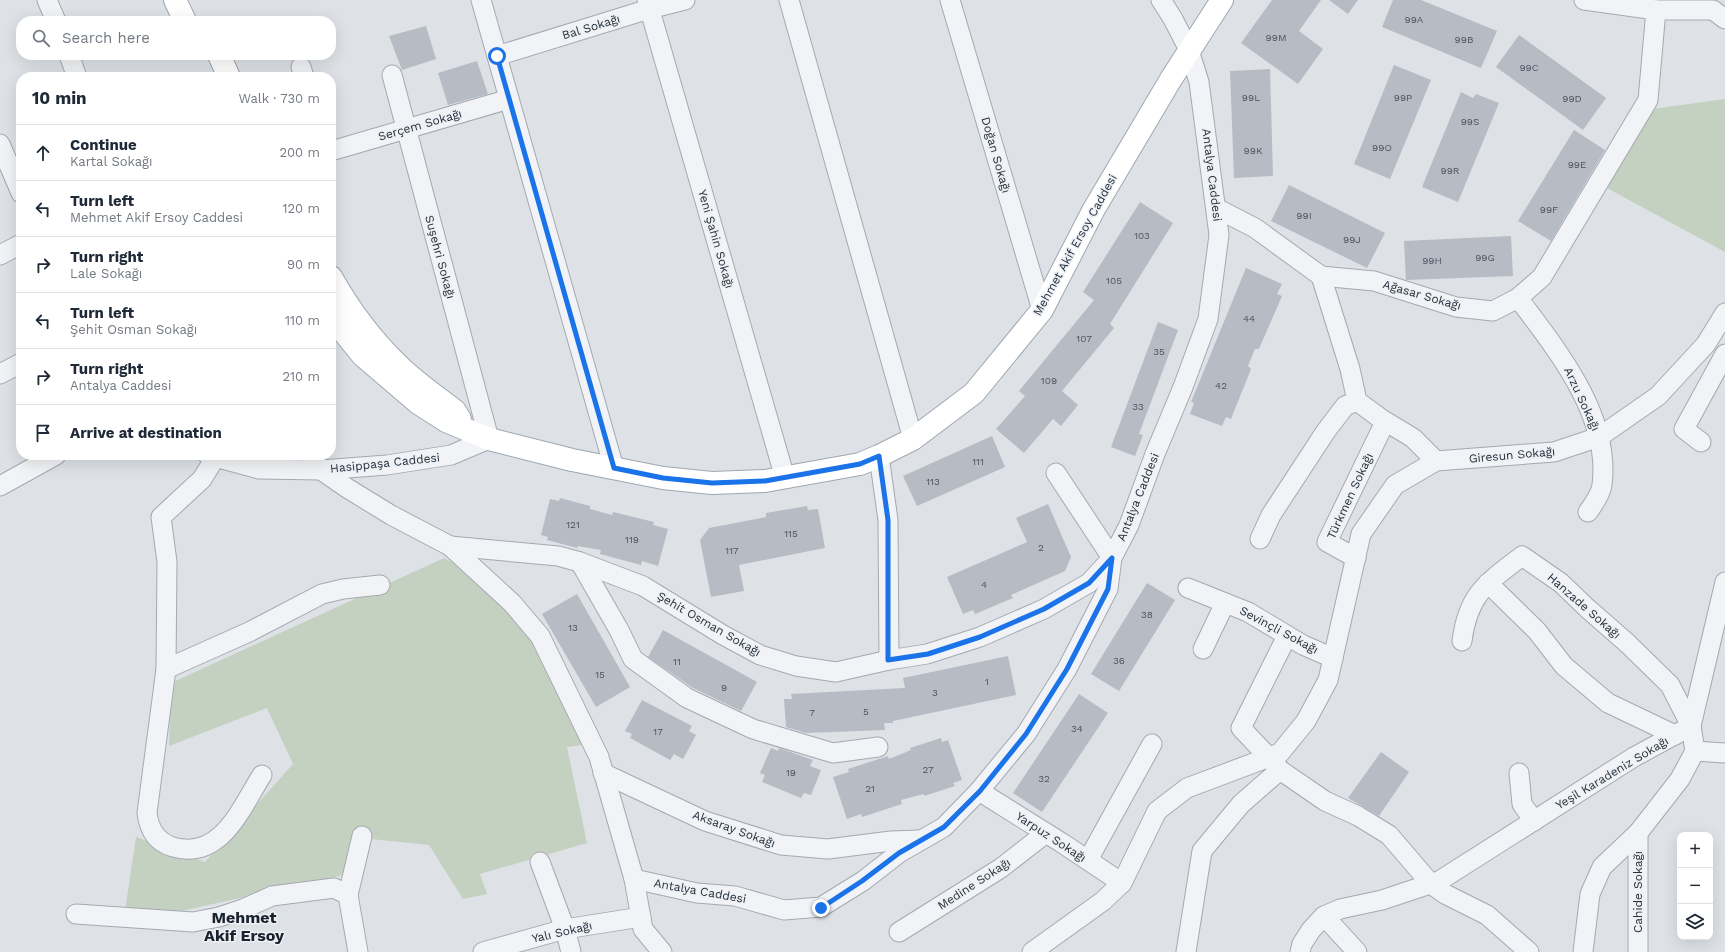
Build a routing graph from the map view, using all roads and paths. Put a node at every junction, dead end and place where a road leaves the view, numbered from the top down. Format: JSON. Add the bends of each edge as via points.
{"nodes":[{"id":1,"x":47,"y":0,"type":"edge"},
{"id":2,"x":175,"y":0,"type":"edge"},
{"id":3,"x":192,"y":0,"type":"edge"},
{"id":4,"x":481,"y":0,"type":"edge"},
{"id":5,"x":685,"y":0,"type":"edge"},
{"id":6,"x":789,"y":0,"type":"edge"},
{"id":7,"x":950,"y":0,"type":"edge"},
{"id":8,"x":1161,"y":0,"type":"edge"},
{"id":9,"x":1222,"y":0,"type":"edge"},
{"id":10,"x":1584,"y":0,"type":"edge"},
{"id":11,"x":648,"y":4,"type":"edge"},
{"id":12,"x":1708,"y":5,"type":"edge"},
{"id":13,"x":1656,"y":10,"type":"junction"},
{"id":14,"x":54,"y":16,"type":"edge"},
{"id":15,"x":183,"y":16,"type":"edge"},
{"id":16,"x":200,"y":16,"type":"edge"},
{"id":17,"x":1725,"y":19,"type":"edge"},
{"id":18,"x":1189,"y":50,"type":"junction"},
{"id":19,"x":497,"y":56,"type":"junction"},
{"id":20,"x":71,"y":60,"type":"edge"},
{"id":21,"x":204,"y":60,"type":"edge"},
{"id":22,"x":222,"y":60,"type":"edge"},
{"id":23,"x":76,"y":72,"type":"edge"},
{"id":24,"x":210,"y":72,"type":"edge"},
{"id":25,"x":228,"y":72,"type":"edge"},
{"id":26,"x":392,"y":75,"type":"dead end"},
{"id":27,"x":509,"y":99,"type":"junction"},
{"id":28,"x":406,"y":129,"type":"junction"},
{"id":29,"x":0,"y":144,"type":"edge"},
{"id":30,"x":336,"y":150,"type":"edge"},
{"id":31,"x":16,"y":181,"type":"edge"},
{"id":32,"x":1216,"y":208,"type":"junction"},
{"id":33,"x":16,"y":247,"type":"edge"},
{"id":34,"x":0,"y":255,"type":"edge"},
{"id":35,"x":1321,"y":276,"type":"junction"},
{"id":36,"x":336,"y":286,"type":"edge"},
{"id":37,"x":1518,"y":298,"type":"junction"},
{"id":38,"x":1042,"y":310,"type":"junction"},
{"id":39,"x":1725,"y":313,"type":"edge"},
{"id":40,"x":336,"y":321,"type":"edge"},
{"id":41,"x":1725,"y":354,"type":"edge"},
{"id":42,"x":16,"y":366,"type":"edge"},
{"id":43,"x":0,"y":374,"type":"edge"},
{"id":44,"x":1357,"y":401,"type":"junction"},
{"id":45,"x":1385,"y":422,"type":"junction"},
{"id":46,"x":465,"y":429,"type":"junction"},
{"id":47,"x":1599,"y":437,"type":"junction"},
{"id":48,"x":489,"y":439,"type":"junction"},
{"id":49,"x":913,"y":439,"type":"junction"},
{"id":50,"x":1701,"y":442,"type":"dead end"},
{"id":51,"x":879,"y":456,"type":"junction"},
{"id":52,"x":47,"y":460,"type":"edge"},
{"id":53,"x":209,"y":460,"type":"edge"},
{"id":54,"x":226,"y":460,"type":"edge"},
{"id":55,"x":1436,"y":460,"type":"junction"},
{"id":56,"x":315,"y":462,"type":"edge"},
{"id":57,"x":614,"y":468,"type":"junction"},
{"id":58,"x":1056,"y":473,"type":"dead end"},
{"id":59,"x":785,"y":478,"type":"junction"},
{"id":60,"x":0,"y":486,"type":"edge"},
{"id":61,"x":1588,"y":512,"type":"dead end"},
{"id":62,"x":1260,"y":539,"type":"dead end"},
{"id":63,"x":450,"y":546,"type":"junction"},
{"id":64,"x":1112,"y":558,"type":"junction"},
{"id":65,"x":1356,"y":558,"type":"junction"},
{"id":66,"x":580,"y":562,"type":"junction"},
{"id":67,"x":1725,"y":582,"type":"edge"},
{"id":68,"x":1488,"y":583,"type":"junction"},
{"id":69,"x":380,"y":584,"type":"dead end"},
{"id":70,"x":1188,"y":588,"type":"dead end"},
{"id":71,"x":1225,"y":603,"type":"junction"},
{"id":72,"x":1287,"y":636,"type":"junction"},
{"id":73,"x":1462,"y":641,"type":"dead end"},
{"id":74,"x":1203,"y":649,"type":"dead end"},
{"id":75,"x":1333,"y":658,"type":"junction"},
{"id":76,"x":888,"y":660,"type":"junction"},
{"id":77,"x":166,"y":669,"type":"junction"},
{"id":78,"x":1683,"y":731,"type":"junction"},
{"id":79,"x":1152,"y":744,"type":"dead end"},
{"id":80,"x":878,"y":747,"type":"dead end"},
{"id":81,"x":1695,"y":751,"type":"junction"},
{"id":82,"x":1725,"y":752,"type":"edge"},
{"id":83,"x":1274,"y":764,"type":"junction"},
{"id":84,"x":603,"y":773,"type":"junction"},
{"id":85,"x":1519,"y":773,"type":"dead end"},
{"id":86,"x":262,"y":774,"type":"dead end"},
{"id":87,"x":980,"y":791,"type":"junction"},
{"id":88,"x":1534,"y":820,"type":"junction"},
{"id":89,"x":1046,"y":833,"type":"junction"},
{"id":90,"x":1638,"y":833,"type":"junction"},
{"id":91,"x":362,"y":836,"type":"dead end"},
{"id":92,"x":921,"y":840,"type":"junction"},
{"id":93,"x":1088,"y":860,"type":"junction"},
{"id":94,"x":540,"y":862,"type":"dead end"},
{"id":95,"x":634,"y":879,"type":"junction"},
{"id":96,"x":1122,"y":883,"type":"junction"},
{"id":97,"x":1431,"y":884,"type":"junction"},
{"id":98,"x":348,"y":895,"type":"junction"},
{"id":99,"x":76,"y":914,"type":"dead end"},
{"id":100,"x":1324,"y":916,"type":"junction"},
{"id":101,"x":641,"y":917,"type":"junction"},
{"id":102,"x":565,"y":929,"type":"junction"},
{"id":103,"x":899,"y":932,"type":"dead end"},
{"id":104,"x":1055,"y":945,"type":"edge"},
{"id":105,"x":358,"y":952,"type":"edge"},
{"id":106,"x":483,"y":952,"type":"edge"},
{"id":107,"x":571,"y":952,"type":"edge"},
{"id":108,"x":662,"y":952,"type":"edge"},
{"id":109,"x":1032,"y":952,"type":"edge"},
{"id":110,"x":1186,"y":952,"type":"edge"},
{"id":111,"x":1300,"y":952,"type":"edge"},
{"id":112,"x":1357,"y":952,"type":"edge"},
{"id":113,"x":1529,"y":952,"type":"edge"},
{"id":114,"x":1583,"y":952,"type":"edge"},
{"id":115,"x":1638,"y":952,"type":"edge"}],
"edges":[{"from":1,"to":14,"type":"street"},
{"from":2,"to":15,"type":"main road"},
{"from":3,"to":16,"type":"main road"},
{"from":4,"to":19,"type":"street"},
{"from":5,"to":11,"type":"street","name":"Bal Sokağı"},
{"from":6,"to":49,"type":"street"},
{"from":7,"to":38,"type":"street","name":"Doğan Sokağı"},
{"from":8,"to":18,"type":"street","via":[[1174,19]]},
{"from":9,"to":18,"type":"main road","name":"Mehmet Akif Ersoy Caddesi"},
{"from":10,"to":13,"type":"street"},
{"from":11,"to":19,"type":"street","name":"Bal Sokağı"},
{"from":11,"to":59,"type":"street","name":"Yeni Şahin Sokağı"},
{"from":12,"to":13,"type":"street"},
{"from":12,"to":17,"type":"street"},
{"from":13,"to":37,"type":"street","name":"Ağasar Sokağı","via":[[1648,100],[1542,277]]},
{"from":18,"to":32,"type":"street","name":"Antalya Caddesi","via":[[1200,82]]},
{"from":18,"to":38,"type":"main road","name":"Mehmet Akif Ersoy Caddesi","via":[[1094,209]]},
{"from":19,"to":27,"type":"street"},
{"from":20,"to":23,"type":"street"},
{"from":21,"to":24,"type":"main road"},
{"from":22,"to":25,"type":"main road"},
{"from":26,"to":28,"type":"street","name":"Suşehri Sokağı"},
{"from":27,"to":28,"type":"street","name":"Serçem Sokağı"},
{"from":27,"to":57,"type":"street"},
{"from":28,"to":30,"type":"street","name":"Serçem Sokağı"},
{"from":28,"to":48,"type":"street","name":"Suşehri Sokağı"},
{"from":29,"to":31,"type":"street"},
{"from":32,"to":35,"type":"street","via":[[1255,228]]},
{"from":32,"to":64,"type":"street","name":"Antalya Caddesi","via":[[1219,236],[1208,319],[1129,525]]},
{"from":33,"to":34,"type":"street"},
{"from":35,"to":37,"type":"street","name":"Ağasar Sokağı","via":[[1374,281],[1456,307],[1493,311]]},
{"from":35,"to":44,"type":"street","via":[[1350,369]]},
{"from":36,"to":46,"type":"main road","via":[[367,332],[398,366],[455,411]]},
{"from":37,"to":47,"type":"street","name":"Arzu Sokağı","via":[[1563,359],[1587,403]]},
{"from":38,"to":49,"type":"main road","name":"Mehmet Akif Ersoy Caddesi","via":[[974,393]]},
{"from":39,"to":47,"type":"street","name":"Giresun Sokağı","via":[[1706,344],[1658,396]]},
{"from":40,"to":46,"type":"main road","name":"Mehmet Akif Ersoy Caddesi","via":[[363,356],[418,403],[446,421]]},
{"from":41,"to":50,"type":"street","via":[[1684,429]]},
{"from":42,"to":43,"type":"street"},
{"from":44,"to":45,"type":"street"},
{"from":44,"to":62,"type":"street","via":[[1345,406],[1326,431],[1271,515]]},
{"from":45,"to":55,"type":"street","via":[[1413,438]]},
{"from":45,"to":65,"type":"street","name":"Türkmen Sokağı","via":[[1326,542]]},
{"from":46,"to":48,"type":"main road","name":"Mehmet Akif Ersoy Caddesi"},
{"from":47,"to":55,"type":"street","name":"Giresun Sokağı","via":[[1554,452]]},
{"from":47,"to":61,"type":"street","name":"Arzu Sokağı","via":[[1602,452],[1602,487]]},
{"from":48,"to":56,"type":"street","name":"Hasippaşa Caddesi","via":[[451,455],[387,465]]},
{"from":48,"to":57,"type":"main road","name":"Mehmet Akif Ersoy Caddesi"},
{"from":49,"to":51,"type":"main road","name":"Mehmet Akif Ersoy Caddesi"},
{"from":51,"to":59,"type":"main road","name":"Mehmet Akif Ersoy Caddesi","via":[[860,464]]},
{"from":51,"to":76,"type":"street","via":[[888,520]]},
{"from":52,"to":60,"type":"street"},
{"from":53,"to":77,"type":"street","via":[[202,479],[161,517],[168,562]]},
{"from":54,"to":56,"type":"street","name":"Hasippaşa Caddesi","via":[[259,469]]},
{"from":55,"to":65,"type":"street","via":[[1395,485],[1361,534]]},
{"from":56,"to":63,"type":"street","via":[[346,488]]},
{"from":57,"to":59,"type":"main road","name":"Mehmet Akif Ersoy Caddesi","via":[[663,478],[712,483]]},
{"from":58,"to":64,"type":"street"},
{"from":63,"to":66,"type":"street","name":"Şehit Osman Sokağı","via":[[558,556]]},
{"from":63,"to":84,"type":"street","via":[[512,603],[540,636],[599,758]]},
{"from":64,"to":76,"type":"street","name":"Şehit Osman Sokağı","via":[[1089,583],[1044,609],[980,637],[928,654]]},
{"from":64,"to":87,"type":"street","name":"Antalya Caddesi","via":[[1108,589],[1067,669],[1026,734]]},
{"from":65,"to":75,"type":"street"},
{"from":66,"to":76,"type":"street","name":"Şehit Osman Sokağı","via":[[643,586],[760,655],[796,666],[836,672]]},
{"from":66,"to":80,"type":"street","via":[[633,659],[687,698],[753,729],[833,753]]},
{"from":67,"to":78,"type":"street"},
{"from":68,"to":73,"type":"street","name":"Hanzade Sokağı","via":[[1471,605],[1464,622]]},
{"from":68,"to":78,"type":"street","via":[[1537,630],[1564,666],[1608,703]]},
{"from":68,"to":78,"type":"street","name":"Hanzade Sokağı","via":[[1522,556],[1561,583],[1670,685]]},
{"from":69,"to":77,"type":"street","via":[[322,594],[249,632]]},
{"from":70,"to":71,"type":"street","name":"Sevinçli Sokağı"},
{"from":71,"to":72,"type":"street","name":"Sevinçli Sokağı","via":[[1248,612]]},
{"from":71,"to":74,"type":"street","name":"Sevinçli Sokağı"},
{"from":72,"to":75,"type":"street","name":"Sevinçli Sokağı"},
{"from":72,"to":83,"type":"street","via":[[1241,728]]},
{"from":75,"to":83,"type":"street","via":[[1328,680],[1306,721]]},
{"from":77,"to":86,"type":"street","via":[[147,813],[152,832],[169,846],[183,850],[205,847],[215,842],[230,826]]},
{"from":78,"to":81,"type":"street"},
{"from":78,"to":88,"type":"street","name":"Yeşil Karadeniz Sokağı","via":[[1634,757]]},
{"from":79,"to":93,"type":"street"},
{"from":81,"to":82,"type":"street"},
{"from":81,"to":90,"type":"street","via":[[1680,779]]},
{"from":83,"to":96,"type":"street","via":[[1187,788],[1156,810]]},
{"from":83,"to":97,"type":"street","via":[[1325,801],[1358,816],[1389,835]]},
{"from":83,"to":110,"type":"street","via":[[1202,852]]},
{"from":84,"to":92,"type":"street","name":"Aksaray Sokağı","via":[[705,821],[781,845],[828,848]]},
{"from":84,"to":95,"type":"street"},
{"from":85,"to":88,"type":"street","via":[[1522,804]]},
{"from":87,"to":89,"type":"street","name":"Yarpuz Sokağı"},
{"from":87,"to":92,"type":"street","name":"Antalya Caddesi","via":[[944,827]]},
{"from":88,"to":97,"type":"street","name":"Yeşil Karadeniz Sokağı"},
{"from":89,"to":93,"type":"street","name":"Yarpuz Sokağı"},
{"from":89,"to":103,"type":"street","name":"Medine Sokağı","via":[[1001,868]]},
{"from":90,"to":114,"type":"street","via":[[1602,867],[1590,894]]},
{"from":90,"to":115,"type":"street","name":"Cahide Sokağı"},
{"from":91,"to":98,"type":"street"},
{"from":92,"to":95,"type":"street","name":"Antalya Caddesi","via":[[821,908],[784,910],[734,896],[697,893]]},
{"from":93,"to":96,"type":"street","name":"Yarpuz Sokağı"},
{"from":94,"to":102,"type":"street"},
{"from":95,"to":101,"type":"street"},
{"from":96,"to":104,"type":"street"},
{"from":97,"to":100,"type":"street","name":"Yeşil Karadeniz Sokağı","via":[[1382,900],[1340,909]]},
{"from":97,"to":113,"type":"street","via":[[1487,915]]},
{"from":98,"to":99,"type":"street","via":[[334,888],[272,896],[219,917],[193,922]]},
{"from":98,"to":105,"type":"street"},
{"from":100,"to":111,"type":"street","name":"Yeşil Karadeniz Sokağı","via":[[1311,930]]},
{"from":100,"to":112,"type":"street"},
{"from":101,"to":102,"type":"street","name":"Yalı Sokağı"},
{"from":101,"to":108,"type":"street","via":[[643,929]]},
{"from":102,"to":106,"type":"street","name":"Yalı Sokağı"},
{"from":102,"to":107,"type":"street"},
{"from":104,"to":109,"type":"street"}]}
